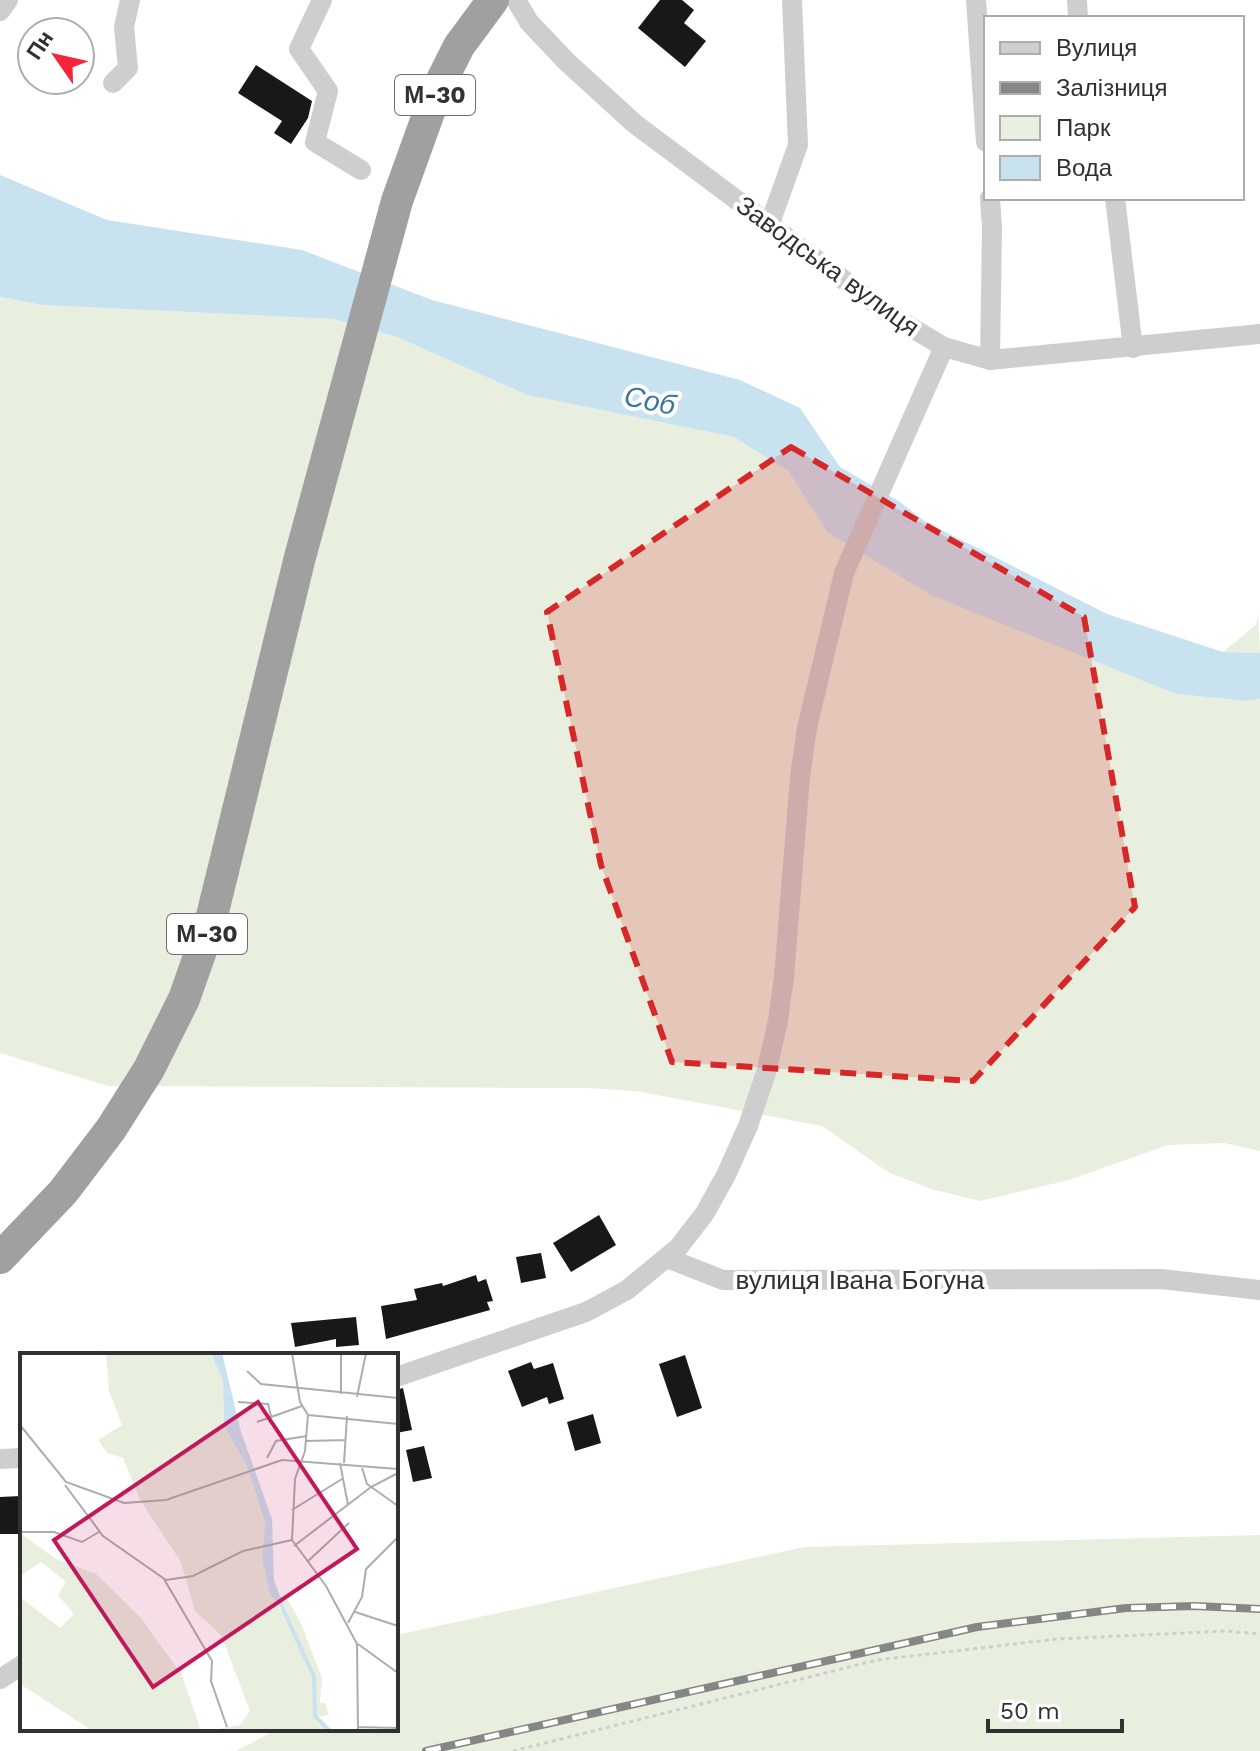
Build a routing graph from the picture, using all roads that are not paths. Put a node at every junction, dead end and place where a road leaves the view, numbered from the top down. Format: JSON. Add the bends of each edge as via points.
{"nodes":[{"id":1,"x":8,"y":0,"type":"edge"},
{"id":2,"x":130,"y":0,"type":"edge"},
{"id":3,"x":322,"y":0,"type":"edge"},
{"id":4,"x":493,"y":0,"type":"edge"},
{"id":5,"x":516,"y":0,"type":"edge"},
{"id":6,"x":792,"y":0,"type":"edge"},
{"id":7,"x":976,"y":0,"type":"edge"},
{"id":8,"x":0,"y":11,"type":"edge"},
{"id":9,"x":113,"y":83,"type":"dead end"},
{"id":10,"x":984,"y":114,"type":"edge"},
{"id":11,"x":361,"y":170,"type":"dead end"},
{"id":12,"x":990,"y":200,"type":"edge"},
{"id":13,"x":1115,"y":200,"type":"edge"},
{"id":14,"x":769,"y":226,"type":"junction"},
{"id":15,"x":1260,"y":334,"type":"edge"},
{"id":16,"x":944,"y":347,"type":"junction"},
{"id":17,"x":1133,"y":348,"type":"junction"},
{"id":18,"x":990,"y":360,"type":"junction"},
{"id":19,"x":0,"y":1258,"type":"edge"},
{"id":20,"x":667,"y":1258,"type":"junction"},
{"id":21,"x":1260,"y":1290,"type":"edge"},
{"id":22,"x":398,"y":1376,"type":"edge"},
{"id":23,"x":20,"y":1458,"type":"edge"},
{"id":24,"x":0,"y":1459,"type":"edge"},
{"id":25,"x":20,"y":1666,"type":"edge"},
{"id":26,"x":0,"y":1679,"type":"edge"}],
"edges":[{"from":1,"to":8,"type":"street"},
{"from":2,"to":9,"type":"street","via":[[124,27],[128,68]]},
{"from":3,"to":11,"type":"street","via":[[299,49],[328,91],[315,142]]},
{"from":4,"to":19,"type":"highway","number":"М-30","via":[[459,46],[437,90],[397,201],[300,557],[209,928],[184,999],[111,1129],[63,1192]]},
{"from":5,"to":14,"type":"street","name":"Заводська вулиця","via":[[529,22],[598,93]]},
{"from":6,"to":14,"type":"street","via":[[798,145]]},
{"from":7,"to":10,"type":"street"},
{"from":12,"to":18,"type":"street"},
{"from":13,"to":17,"type":"street"},
{"from":14,"to":16,"type":"street","name":"Заводська вулиця","via":[[892,316]]},
{"from":15,"to":17,"type":"street","name":"Заводська вулиця"},
{"from":16,"to":18,"type":"street","name":"Заводська вулиця"},
{"from":16,"to":20,"type":"street","via":[[844,573],[807,728],[784,977],[766,1073],[726,1175],[705,1213]]},
{"from":17,"to":18,"type":"street","name":"Заводська вулиця"},
{"from":20,"to":21,"type":"street","name":"вулиця Івана Богуна","via":[[723,1280],[1161,1279]]},
{"from":20,"to":22,"type":"street","via":[[627,1290],[586,1312]]},
{"from":23,"to":24,"type":"street"},
{"from":25,"to":26,"type":"street"}]}
